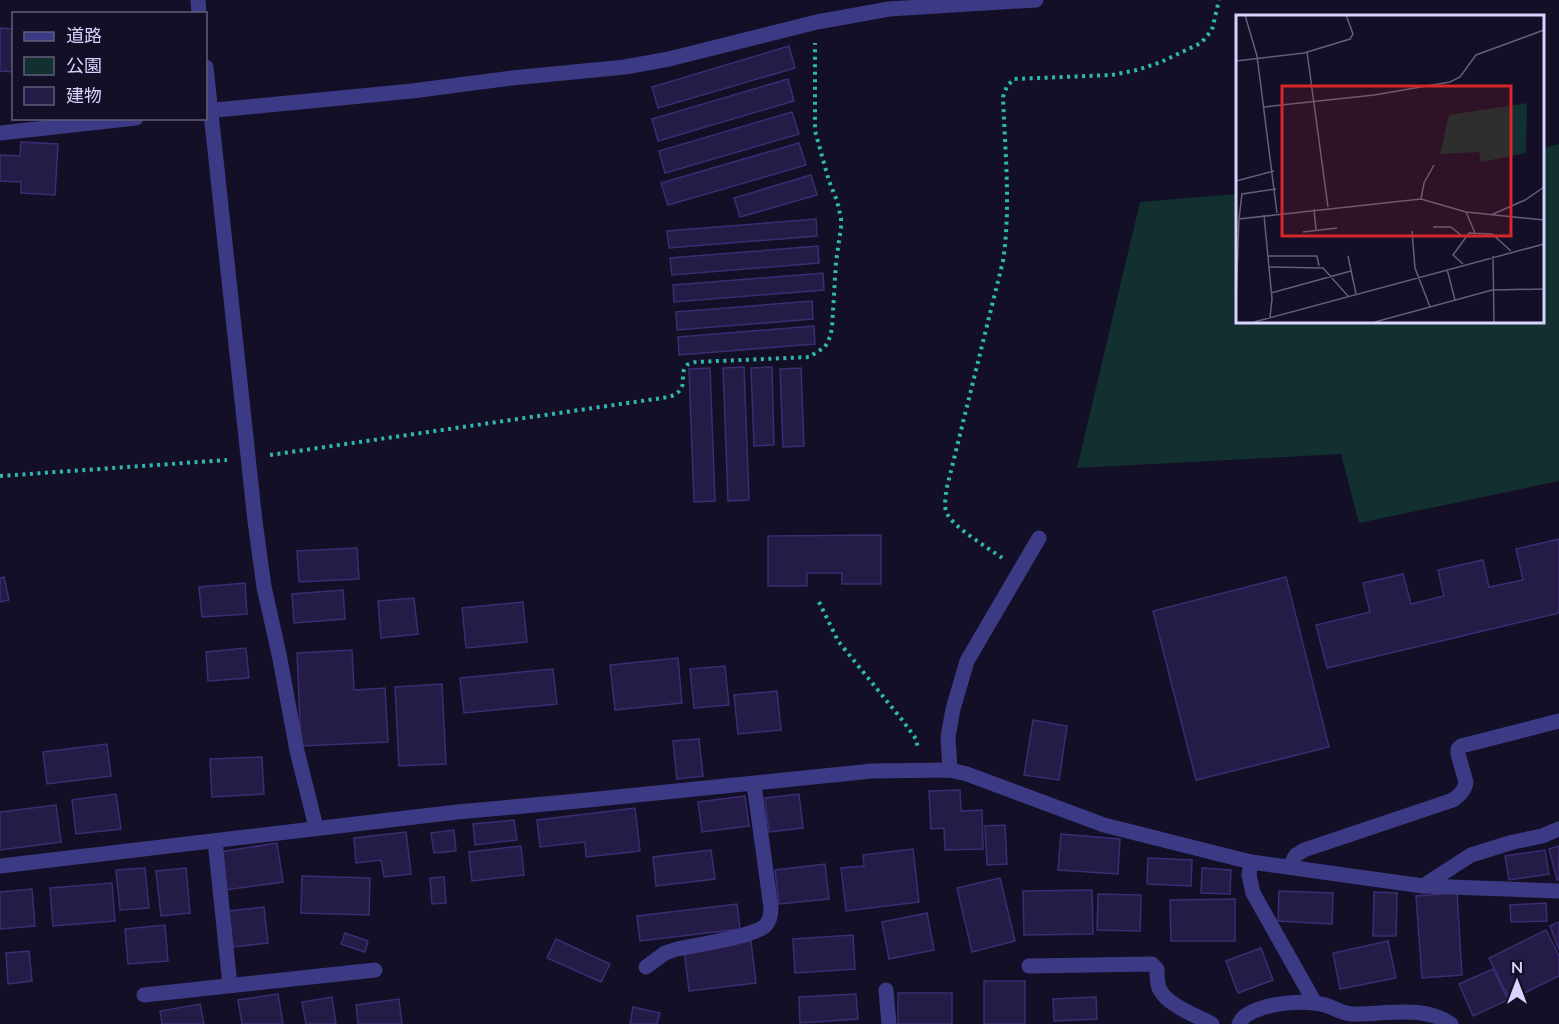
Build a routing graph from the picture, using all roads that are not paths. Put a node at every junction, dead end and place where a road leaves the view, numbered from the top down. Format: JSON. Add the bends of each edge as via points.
{"nodes":[{"id":1,"x":1036,"y":0,"type":"edge"},
{"id":2,"x":207,"y":89,"type":"edge"},
{"id":3,"x":208,"y":111,"type":"edge"},
{"id":4,"x":118,"y":120,"type":"edge"},
{"id":5,"x":0,"y":133,"type":"edge"},
{"id":6,"x":1039,"y":538,"type":"dead end"},
{"id":7,"x":1559,"y":721,"type":"edge"},
{"id":8,"x":950,"y":770,"type":"junction"},
{"id":9,"x":754,"y":784,"type":"junction"},
{"id":10,"x":316,"y":827,"type":"junction"},
{"id":11,"x":1559,"y":829,"type":"edge"},
{"id":12,"x":215,"y":841,"type":"junction"},
{"id":13,"x":1251,"y":862,"type":"junction"},
{"id":14,"x":0,"y":866,"type":"edge"},
{"id":15,"x":1289,"y":867,"type":"junction"},
{"id":16,"x":1423,"y":886,"type":"junction"},
{"id":17,"x":1559,"y":891,"type":"edge"},
{"id":18,"x":1029,"y":966,"type":"dead end"},
{"id":19,"x":646,"y":967,"type":"dead end"},
{"id":20,"x":375,"y":970,"type":"dead end"},
{"id":21,"x":230,"y":985,"type":"junction"},
{"id":22,"x":886,"y":990,"type":"dead end"},
{"id":23,"x":144,"y":995,"type":"dead end"},
{"id":24,"x":1315,"y":1003,"type":"junction"},
{"id":25,"x":889,"y":1024,"type":"edge"},
{"id":26,"x":1212,"y":1024,"type":"edge"},
{"id":27,"x":1239,"y":1024,"type":"edge"},
{"id":28,"x":1451,"y":1024,"type":"edge"}],
"edges":[{"from":1,"to":3,"type":"street","via":[[889,9],[625,67]]},
{"from":2,"to":3,"type":"street"},
{"from":3,"to":10,"type":"street","via":[[264,586]]},
{"from":4,"to":5,"type":"street"},
{"from":6,"to":8,"type":"street","via":[[967,661],[948,737]]},
{"from":7,"to":15,"type":"street","via":[[1461,746],[1458,754],[1466,782],[1462,793],[1453,800],[1304,850]]},
{"from":8,"to":9,"type":"street","via":[[872,771]]},
{"from":8,"to":13,"type":"street","via":[[1104,825]]},
{"from":9,"to":10,"type":"street"},
{"from":9,"to":19,"type":"street","via":[[771,908],[766,925],[755,933],[676,949]]},
{"from":10,"to":12,"type":"street"},
{"from":11,"to":16,"type":"street","via":[[1471,855]]},
{"from":12,"to":14,"type":"street"},
{"from":12,"to":21,"type":"street"},
{"from":13,"to":15,"type":"street"},
{"from":13,"to":24,"type":"street","via":[[1253,892]]},
{"from":15,"to":16,"type":"street"},
{"from":16,"to":17,"type":"street"},
{"from":18,"to":26,"type":"street","via":[[1152,964],[1164,996]]},
{"from":20,"to":21,"type":"street"},
{"from":21,"to":23,"type":"street"},
{"from":22,"to":25,"type":"street"},
{"from":24,"to":27,"type":"street","via":[[1273,1005],[1246,1015]]},
{"from":24,"to":28,"type":"street","via":[[1343,1013],[1431,1014]]}]}
